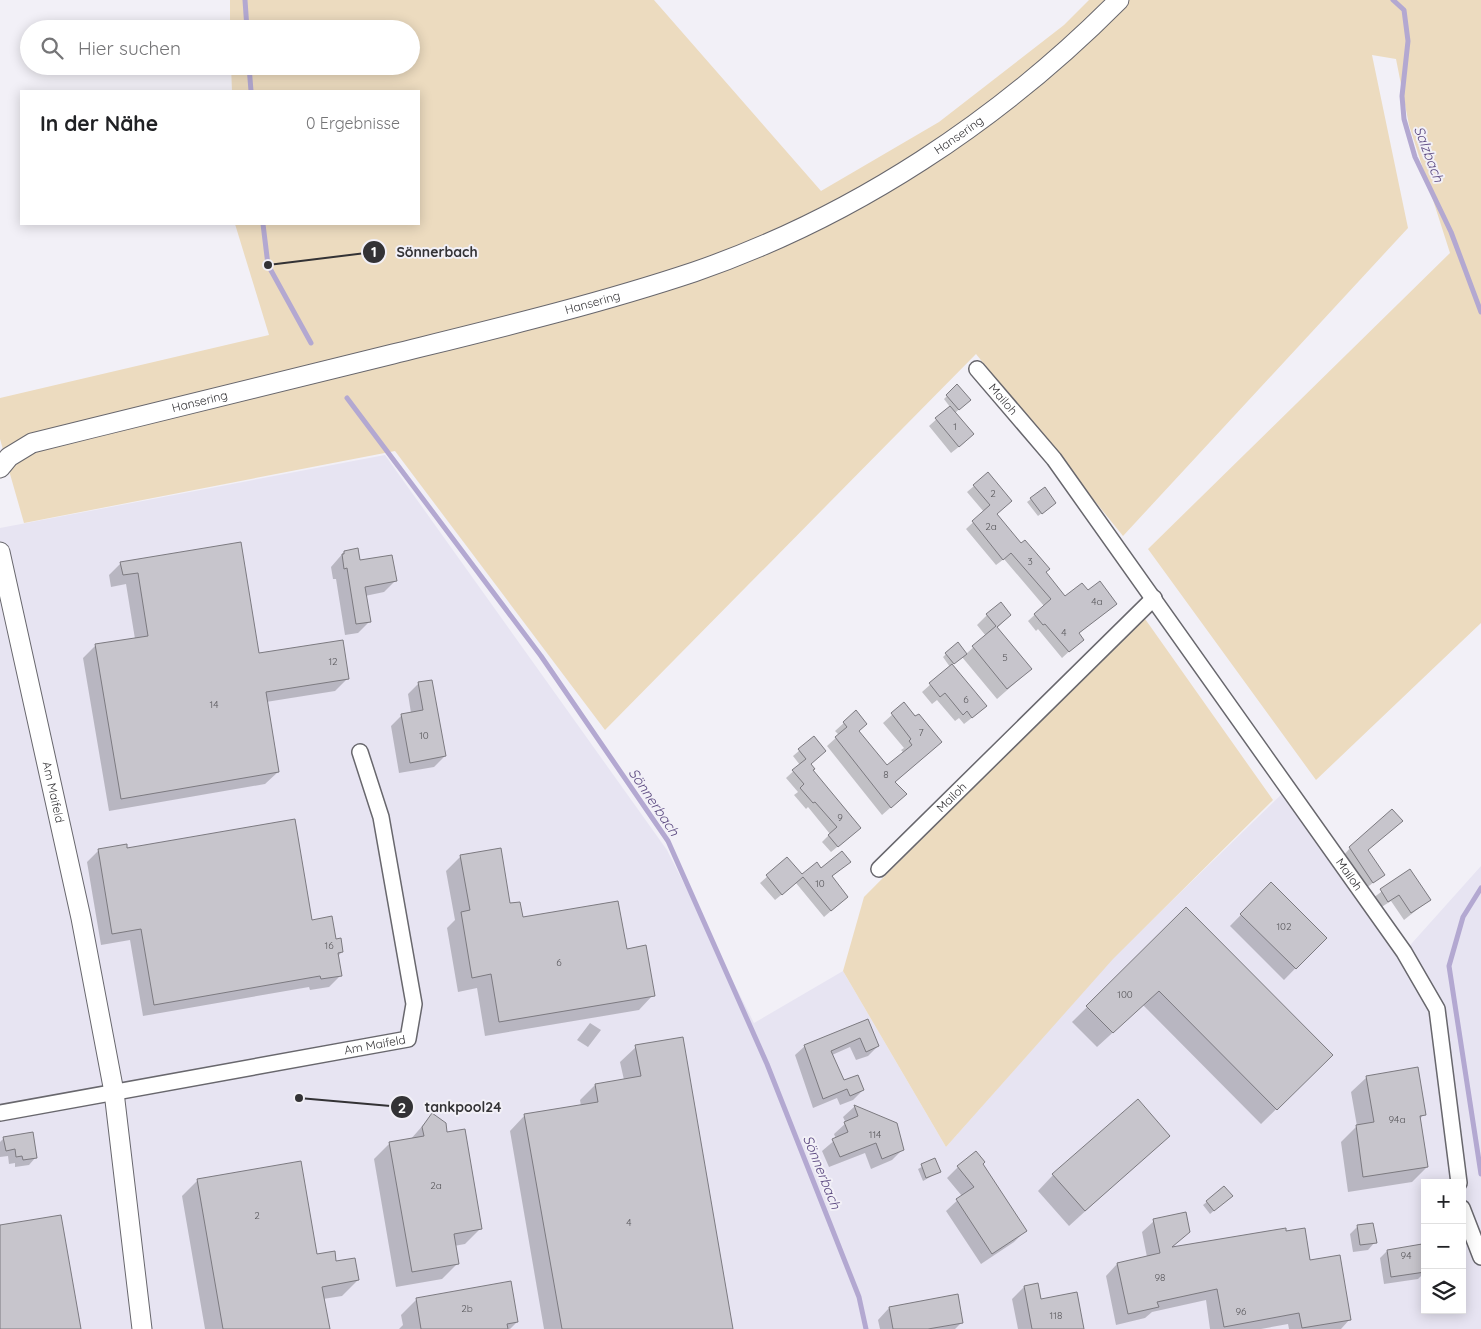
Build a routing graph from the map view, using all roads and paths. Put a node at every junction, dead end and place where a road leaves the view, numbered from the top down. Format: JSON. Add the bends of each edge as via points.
{"nodes":[{"id":1,"x":1119,"y":0,"type":"edge"},
{"id":2,"x":977,"y":369,"type":"dead end"},
{"id":3,"x":0,"y":466,"type":"edge"},
{"id":4,"x":0,"y":552,"type":"edge"},
{"id":5,"x":1154,"y":598,"type":"junction"},
{"id":6,"x":360,"y":752,"type":"dead end"},
{"id":7,"x":879,"y":869,"type":"dead end"},
{"id":8,"x":114,"y":1092,"type":"junction"},
{"id":9,"x":0,"y":1113,"type":"edge"},
{"id":10,"x":1458,"y":1179,"type":"edge"},
{"id":11,"x":1466,"y":1218,"type":"edge"},
{"id":12,"x":1481,"y":1257,"type":"edge"},
{"id":13,"x":142,"y":1329,"type":"edge"}],
"edges":[{"from":1,"to":3,"type":"street","name":"Hansering","via":[[1056,61],[970,129],[899,175],[776,239],[696,271],[541,318],[32,443]]},
{"from":2,"to":5,"type":"street","name":"Mailoh","via":[[1054,459]]},
{"from":4,"to":8,"type":"street","name":"Am Maifeld","via":[[81,918]]},
{"from":5,"to":7,"type":"street","name":"Mailoh"},
{"from":5,"to":10,"type":"street","name":"Mailoh","via":[[1404,952],[1437,1009]]},
{"from":6,"to":8,"type":"street","name":"Am Maifeld","via":[[381,817],[414,1004],[408,1038]]},
{"from":8,"to":9,"type":"street","name":"Am Maifeld"},
{"from":8,"to":13,"type":"street","name":"Am Maifeld"},
{"from":11,"to":12,"type":"street"}]}
